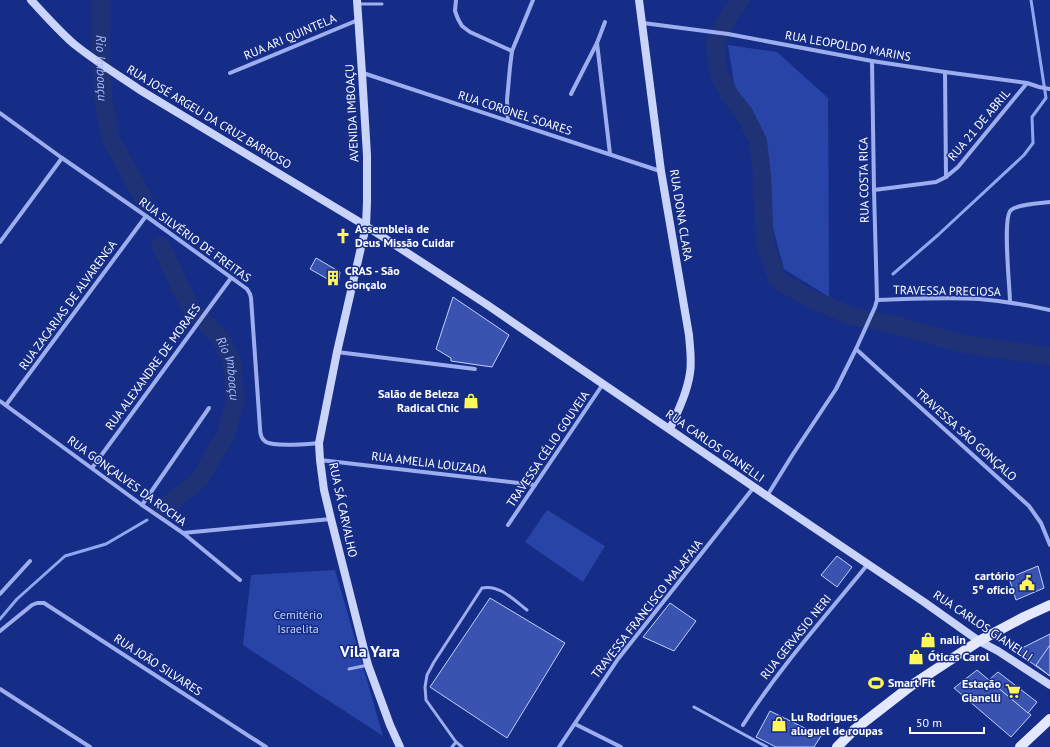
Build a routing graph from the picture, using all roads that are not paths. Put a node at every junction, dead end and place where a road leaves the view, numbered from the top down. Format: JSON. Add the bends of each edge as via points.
{"nodes":[{"id":1,"x":31,"y":0,"type":"edge"},
{"id":2,"x":456,"y":0,"type":"edge"},
{"id":3,"x":533,"y":0,"type":"edge"},
{"id":4,"x":639,"y":0,"type":"edge"},
{"id":5,"x":357,"y":2,"type":"edge"},
{"id":6,"x":382,"y":4,"type":"dead end"},
{"id":7,"x":358,"y":20,"type":"junction"},
{"id":8,"x":605,"y":22,"type":"dead end"},
{"id":9,"x":643,"y":23,"type":"junction"},
{"id":10,"x":597,"y":43,"type":"junction"},
{"id":11,"x":512,"y":51,"type":"junction"},
{"id":12,"x":872,"y":61,"type":"junction"},
{"id":13,"x":945,"y":72,"type":"junction"},
{"id":14,"x":230,"y":73,"type":"dead end"},
{"id":15,"x":362,"y":73,"type":"junction"},
{"id":16,"x":1027,"y":83,"type":"junction"},
{"id":17,"x":1050,"y":89,"type":"edge"},
{"id":18,"x":571,"y":94,"type":"dead end"},
{"id":19,"x":0,"y":113,"type":"edge"},
{"id":20,"x":508,"y":121,"type":"junction"},
{"id":21,"x":610,"y":154,"type":"junction"},
{"id":22,"x":62,"y":158,"type":"junction"},
{"id":23,"x":661,"y":171,"type":"junction"},
{"id":24,"x":946,"y":177,"type":"junction"},
{"id":25,"x":874,"y":190,"type":"junction"},
{"id":26,"x":1050,"y":202,"type":"edge"},
{"id":27,"x":146,"y":216,"type":"junction"},
{"id":28,"x":366,"y":226,"type":"junction"},
{"id":29,"x":0,"y":242,"type":"edge"},
{"id":30,"x":231,"y":278,"type":"junction"},
{"id":31,"x":877,"y":300,"type":"junction"},
{"id":32,"x":1010,"y":302,"type":"junction"},
{"id":33,"x":1050,"y":310,"type":"edge"},
{"id":34,"x":856,"y":348,"type":"junction"},
{"id":35,"x":337,"y":352,"type":"junction"},
{"id":36,"x":475,"y":369,"type":"dead end"},
{"id":37,"x":603,"y":384,"type":"junction"},
{"id":38,"x":0,"y":401,"type":"edge"},
{"id":39,"x":6,"y":405,"type":"junction"},
{"id":40,"x":209,"y":408,"type":"dead end"},
{"id":41,"x":670,"y":430,"type":"junction"},
{"id":42,"x":319,"y":443,"type":"junction"},
{"id":43,"x":320,"y":460,"type":"junction"},
{"id":44,"x":92,"y":468,"type":"junction"},
{"id":45,"x":535,"y":485,"type":"junction"},
{"id":46,"x":754,"y":488,"type":"junction"},
{"id":47,"x":767,"y":496,"type":"junction"},
{"id":48,"x":142,"y":505,"type":"junction"},
{"id":49,"x":331,"y":519,"type":"junction"},
{"id":50,"x":508,"y":525,"type":"dead end"},
{"id":51,"x":183,"y":533,"type":"junction"},
{"id":52,"x":1050,"y":545,"type":"edge"},
{"id":53,"x":30,"y":561,"type":"dead end"},
{"id":54,"x":868,"y":564,"type":"junction"},
{"id":55,"x":240,"y":580,"type":"dead end"},
{"id":56,"x":0,"y":594,"type":"edge"},
{"id":57,"x":1050,"y":605,"type":"edge"},
{"id":58,"x":527,"y":610,"type":"dead end"},
{"id":59,"x":0,"y":631,"type":"edge"},
{"id":60,"x":979,"y":640,"type":"junction"},
{"id":61,"x":368,"y":665,"type":"junction"},
{"id":62,"x":349,"y":669,"type":"dead end"},
{"id":63,"x":1050,"y":685,"type":"edge"},
{"id":64,"x":0,"y":689,"type":"edge"},
{"id":65,"x":694,"y":707,"type":"dead end"},
{"id":66,"x":1050,"y":719,"type":"edge"},
{"id":67,"x":575,"y":724,"type":"junction"},
{"id":68,"x":743,"y":725,"type":"dead end"},
{"id":69,"x":456,"y":742,"type":"junction"},
{"id":70,"x":90,"y":747,"type":"edge"},
{"id":71,"x":266,"y":747,"type":"edge"},
{"id":72,"x":400,"y":747,"type":"edge"},
{"id":73,"x":452,"y":747,"type":"edge"},
{"id":74,"x":462,"y":747,"type":"edge"},
{"id":75,"x":559,"y":747,"type":"edge"},
{"id":76,"x":621,"y":747,"type":"edge"},
{"id":77,"x":767,"y":747,"type":"edge"},
{"id":78,"x":836,"y":747,"type":"edge"},
{"id":79,"x":1020,"y":747,"type":"edge"}],
"edges":[{"from":1,"to":28,"type":"street","name":"RUA JOSÉ ARGEU DA CRUZ BARROSO","via":[[74,44],[111,71]]},
{"from":2,"to":11,"type":"street","via":[[456,11],[462,26]]},
{"from":3,"to":11,"type":"street"},
{"from":4,"to":9,"type":"street","name":"RUA DONA CLARA"},
{"from":5,"to":6,"type":"lane"},
{"from":5,"to":7,"type":"street","name":"AVENIDA IMBOAÇU"},
{"from":7,"to":14,"type":"street","name":"RUA ARI QUINTELA"},
{"from":7,"to":15,"type":"street","name":"AVENIDA IMBOAÇU"},
{"from":8,"to":10,"type":"street"},
{"from":9,"to":12,"type":"street","name":"RUA LEOPOLDO MARINS","via":[[728,34]]},
{"from":9,"to":23,"type":"street","name":"RUA DONA CLARA"},
{"from":10,"to":18,"type":"street"},
{"from":10,"to":21,"type":"street"},
{"from":11,"to":20,"type":"street"},
{"from":12,"to":13,"type":"street","name":"RUA LEOPOLDO MARINS"},
{"from":12,"to":25,"type":"street","name":"RUA COSTA RICA"},
{"from":13,"to":16,"type":"street","name":"RUA LEOPOLDO MARINS"},
{"from":13,"to":24,"type":"street"},
{"from":15,"to":20,"type":"street","name":"RUA CORONEL SOARES"},
{"from":15,"to":28,"type":"street","name":"AVENIDA IMBOAÇU","via":[[367,155]]},
{"from":16,"to":17,"type":"street","name":"RUA LEOPOLDO MARINS"},
{"from":16,"to":24,"type":"street","name":"RUA 21 DE ABRIL","via":[[958,167]]},
{"from":19,"to":22,"type":"street","name":"RUA SILVÉRIO DE FREITAS"},
{"from":20,"to":21,"type":"street","name":"RUA CORONEL SOARES"},
{"from":21,"to":23,"type":"street","name":"RUA CORONEL SOARES"},
{"from":22,"to":27,"type":"street","name":"RUA SILVÉRIO DE FREITAS"},
{"from":22,"to":29,"type":"street"},
{"from":23,"to":41,"type":"street","name":"RUA DONA CLARA","via":[[691,360],[688,386]]},
{"from":24,"to":25,"type":"street","name":"RUA 21 DE ABRIL","via":[[936,182]]},
{"from":25,"to":31,"type":"street","name":"RUA COSTA RICA"},
{"from":26,"to":32,"type":"street","via":[[1018,206],[1008,214],[1006,237]]},
{"from":27,"to":30,"type":"street","name":"RUA SILVÉRIO DE FREITAS"},
{"from":27,"to":39,"type":"street","name":"RUA ZACARIAS DE ALVARENGA"},
{"from":28,"to":35,"type":"street","name":"RUA SÁ CARVALHO"},
{"from":28,"to":37,"type":"street","name":"RUA CARLOS GIANELLI"},
{"from":30,"to":42,"type":"street","name":"RUA SILVÉRIO DE FREITAS","via":[[250,294],[261,437],[266,442],[276,445]]},
{"from":30,"to":44,"type":"street","name":"RUA ALEXANDRE DE MORAES"},
{"from":31,"to":32,"type":"street","name":"TRAVESSA PRECIOSA","via":[[937,298]]},
{"from":31,"to":34,"type":"street","name":"TRAVESSA PRECIOSA"},
{"from":32,"to":33,"type":"street","name":"TRAVESSA PRECIOSA"},
{"from":34,"to":47,"type":"street","name":"TRAVESSA PRECIOSA","via":[[836,389]]},
{"from":34,"to":52,"type":"street","name":"TRAVESSA SÃO GONÇALO","via":[[1029,506],[1042,523]]},
{"from":35,"to":36,"type":"street"},
{"from":35,"to":42,"type":"street","name":"RUA SÁ CARVALHO"},
{"from":37,"to":41,"type":"street","name":"RUA CARLOS GIANELLI"},
{"from":37,"to":45,"type":"street","name":"TRAVESSA CÉLIO GOUVEIA"},
{"from":38,"to":39,"type":"street","name":"RUA GONÇALVES DA ROCHA"},
{"from":39,"to":44,"type":"street","name":"RUA GONÇALVES DA ROCHA"},
{"from":40,"to":48,"type":"street"},
{"from":41,"to":46,"type":"street","name":"RUA CARLOS GIANELLI"},
{"from":42,"to":43,"type":"street","name":"RUA SÁ CARVALHO"},
{"from":43,"to":45,"type":"street","name":"RUA AMELIA LOUZADA"},
{"from":43,"to":49,"type":"street","name":"RUA SÁ CARVALHO"},
{"from":44,"to":48,"type":"street","name":"RUA GONÇALVES DA ROCHA"},
{"from":45,"to":50,"type":"street","name":"TRAVESSA CÉLIO GOUVEIA"},
{"from":46,"to":47,"type":"street","name":"RUA CARLOS GIANELLI"},
{"from":46,"to":67,"type":"street","name":"TRAVESSA FRANCISCO MALAFAIA","via":[[618,659]]},
{"from":47,"to":54,"type":"street","name":"RUA CARLOS GIANELLI"},
{"from":48,"to":51,"type":"street","name":"RUA GONÇALVES DA ROCHA"},
{"from":49,"to":51,"type":"street"},
{"from":49,"to":61,"type":"street","name":"RUA SÁ CARVALHO"},
{"from":51,"to":55,"type":"street","name":"RUA GONÇALVES DA ROCHA"},
{"from":53,"to":56,"type":"street"},
{"from":54,"to":60,"type":"street","name":"RUA CARLOS GIANELLI"},
{"from":54,"to":68,"type":"street","name":"RUA GERVASIO NERI","via":[[781,671]]},
{"from":57,"to":60,"type":"main road"},
{"from":58,"to":69,"type":"lane","via":[[500,590],[482,588],[427,675],[426,700]]},
{"from":59,"to":71,"type":"street","name":"RUA JOÃO SILVARES","via":[[32,605],[44,603]]},
{"from":60,"to":63,"type":"street","name":"RUA CARLOS GIANELLI"},
{"from":60,"to":78,"type":"main road","via":[[912,685]]},
{"from":61,"to":62,"type":"lane"},
{"from":61,"to":72,"type":"street","name":"RUA SÁ CARVALHO"},
{"from":64,"to":70,"type":"street"},
{"from":65,"to":77,"type":"lane"},
{"from":66,"to":79,"type":"main road"},
{"from":67,"to":75,"type":"street","name":"TRAVESSA FRANCISCO MALAFAIA"},
{"from":67,"to":76,"type":"street"},
{"from":69,"to":73,"type":"lane"},
{"from":69,"to":74,"type":"lane"}]}
